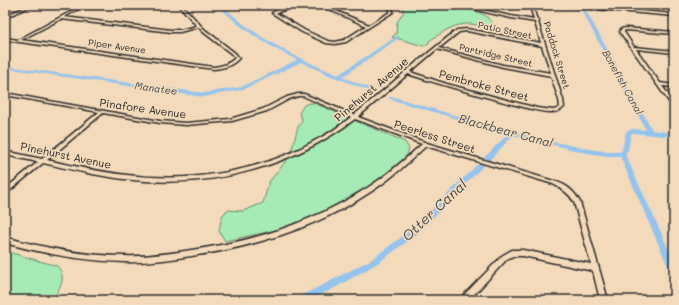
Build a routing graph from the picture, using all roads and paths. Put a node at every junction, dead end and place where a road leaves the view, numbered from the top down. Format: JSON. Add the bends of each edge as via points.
{"nodes":[{"id":1,"x":32,"y":5,"type":"edge"},
{"id":2,"x":85,"y":5,"type":"edge"},
{"id":3,"x":180,"y":5,"type":"edge"},
{"id":4,"x":299,"y":5,"type":"edge"},
{"id":5,"x":320,"y":5,"type":"edge"},
{"id":6,"x":384,"y":5,"type":"edge"},
{"id":7,"x":456,"y":5,"type":"edge"},
{"id":8,"x":531,"y":5,"type":"edge"},
{"id":9,"x":562,"y":5,"type":"edge"},
{"id":10,"x":608,"y":5,"type":"edge"},
{"id":11,"x":612,"y":10,"type":"junction"},
{"id":12,"x":674,"y":15,"type":"edge"},
{"id":13,"x":5,"y":17,"type":"edge"},
{"id":14,"x":61,"y":18,"type":"junction"},
{"id":15,"x":536,"y":21,"type":"junction"},
{"id":16,"x":198,"y":26,"type":"junction"},
{"id":17,"x":368,"y":26,"type":"junction"},
{"id":18,"x":462,"y":30,"type":"joint"},
{"id":19,"x":674,"y":33,"type":"edge"},
{"id":20,"x":5,"y":38,"type":"edge"},
{"id":21,"x":18,"y":40,"type":"junction"},
{"id":22,"x":544,"y":45,"type":"junction"},
{"id":23,"x":436,"y":48,"type":"junction"},
{"id":24,"x":634,"y":48,"type":"junction"},
{"id":25,"x":674,"y":52,"type":"edge"},
{"id":26,"x":405,"y":72,"type":"junction"},
{"id":27,"x":554,"y":75,"type":"junction"},
{"id":28,"x":660,"y":84,"type":"junction"},
{"id":29,"x":674,"y":86,"type":"edge"},
{"id":30,"x":5,"y":94,"type":"edge"},
{"id":31,"x":298,"y":95,"type":"joint"},
{"id":32,"x":674,"y":105,"type":"edge"},
{"id":33,"x":558,"y":110,"type":"joint"},
{"id":34,"x":102,"y":112,"type":"junction"},
{"id":35,"x":354,"y":117,"type":"junction"},
{"id":36,"x":425,"y":144,"type":"junction"},
{"id":37,"x":5,"y":153,"type":"edge"},
{"id":38,"x":43,"y":160,"type":"junction"},
{"id":39,"x":5,"y":192,"type":"edge"},
{"id":40,"x":5,"y":240,"type":"edge"},
{"id":41,"x":594,"y":268,"type":"junction"},
{"id":42,"x":464,"y":300,"type":"edge"},
{"id":43,"x":604,"y":300,"type":"edge"}],
"edges":[{"from":1,"to":13,"type":"street"},
{"from":2,"to":14,"type":"street"},
{"from":3,"to":16,"type":"street"},
{"from":4,"to":17,"type":"street","via":[[274,13],[326,42],[335,44]]},
{"from":5,"to":17,"type":"street"},
{"from":6,"to":17,"type":"street","via":[[393,10]]},
{"from":7,"to":15,"type":"street"},
{"from":8,"to":15,"type":"street","name":"Paddock Street"},
{"from":9,"to":11,"type":"street"},
{"from":10,"to":11,"type":"street"},
{"from":11,"to":12,"type":"street"},
{"from":14,"to":16,"type":"street","via":[[171,31]]},
{"from":14,"to":21,"type":"street"},
{"from":15,"to":22,"type":"street","name":"Paddock Street"},
{"from":16,"to":21,"type":"street","name":"Piper Avenue","via":[[236,58],[219,68]]},
{"from":18,"to":22,"type":"street","name":"Patio Street"},
{"from":18,"to":23,"type":"street","name":"Pinehurst Avenue","via":[[454,33]]},
{"from":19,"to":24,"type":"street","via":[[622,30]]},
{"from":20,"to":21,"type":"street","name":"Piper Avenue"},
{"from":22,"to":27,"type":"street","name":"Paddock Street"},
{"from":23,"to":26,"type":"street","name":"Pinehurst Avenue"},
{"from":23,"to":27,"type":"street","name":"Partridge Street","via":[[503,66]]},
{"from":24,"to":25,"type":"street"},
{"from":24,"to":28,"type":"street"},
{"from":26,"to":33,"type":"street","name":"Pembroke Street","via":[[537,109]]},
{"from":26,"to":35,"type":"street","name":"Pinehurst Avenue"},
{"from":27,"to":33,"type":"street","name":"Paddock Street","via":[[562,103]]},
{"from":28,"to":29,"type":"street"},
{"from":28,"to":32,"type":"street"},
{"from":30,"to":34,"type":"street","name":"Pinafore Avenue"},
{"from":31,"to":34,"type":"street","name":"Pinafore Avenue","via":[[246,116],[207,123],[173,123]]},
{"from":31,"to":35,"type":"street","name":"Peerless Street"},
{"from":34,"to":38,"type":"street"},
{"from":35,"to":36,"type":"street","name":"Peerless Street"},
{"from":35,"to":38,"type":"street","name":"Pinehurst Avenue","via":[[315,144],[297,152],[246,169],[209,176],[145,179],[105,174]]},
{"from":36,"to":40,"type":"street","via":[[379,184],[342,207],[289,230],[226,248],[179,255],[119,259],[66,255]]},
{"from":36,"to":41,"type":"street","name":"Peerless Street","via":[[568,188],[577,202]]},
{"from":37,"to":38,"type":"street","name":"Pinehurst Avenue"},
{"from":38,"to":39,"type":"street"},
{"from":41,"to":42,"type":"street","via":[[512,253],[505,257]]},
{"from":41,"to":43,"type":"street"}]}
